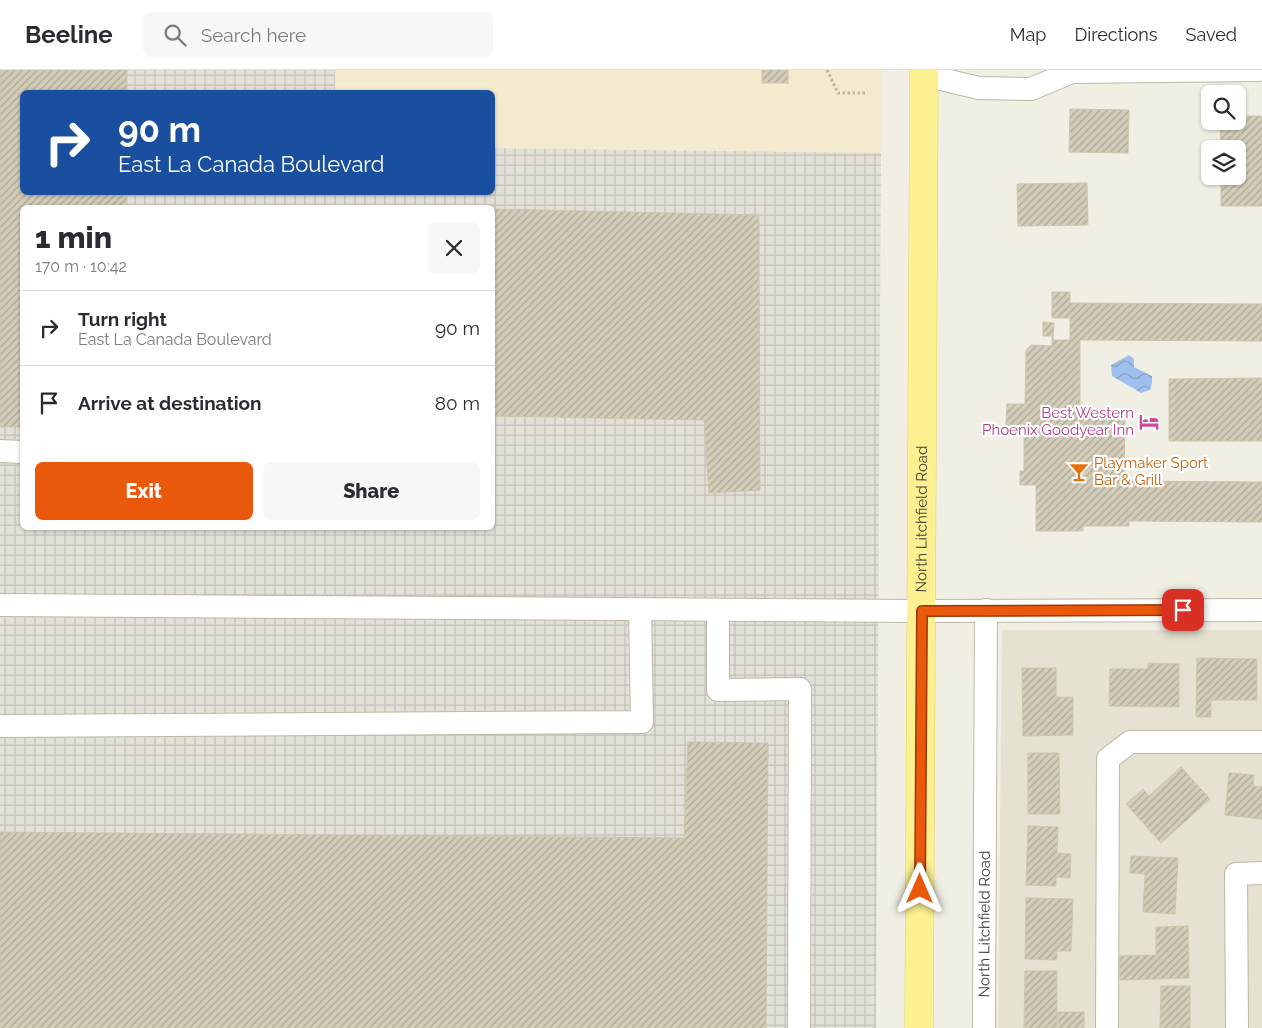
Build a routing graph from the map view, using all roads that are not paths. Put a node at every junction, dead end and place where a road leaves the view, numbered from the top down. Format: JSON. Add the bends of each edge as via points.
{"nodes":[{"id":1,"x":1257,"y":70,"type":"edge"},
{"id":2,"x":1068,"y":71,"type":"edge"},
{"id":3,"x":930,"y":72,"type":"edge"},
{"id":4,"x":1262,"y":73,"type":"edge"},
{"id":5,"x":0,"y":451,"type":"edge"},
{"id":6,"x":20,"y":452,"type":"edge"},
{"id":7,"x":0,"y":605,"type":"edge"},
{"id":8,"x":640,"y":609,"type":"junction"},
{"id":9,"x":718,"y":610,"type":"junction"},
{"id":10,"x":986,"y":610,"type":"junction"},
{"id":11,"x":1262,"y":610,"type":"edge"},
{"id":12,"x":922,"y":611,"type":"junction"},
{"id":13,"x":0,"y":726,"type":"edge"},
{"id":14,"x":1262,"y":742,"type":"edge"},
{"id":15,"x":1262,"y":874,"type":"edge"},
{"id":16,"x":800,"y":1028,"type":"edge"},
{"id":17,"x":919,"y":1028,"type":"edge"},
{"id":18,"x":984,"y":1028,"type":"edge"},
{"id":19,"x":1107,"y":1028,"type":"edge"},
{"id":20,"x":1237,"y":1028,"type":"edge"}],
"edges":[{"from":1,"to":2,"type":"street"},
{"from":1,"to":4,"type":"street"},
{"from":2,"to":3,"type":"street","via":[[1031,89],[978,88]]},
{"from":3,"to":12,"type":"main road","name":"North Litchfield Road"},
{"from":5,"to":6,"type":"street"},
{"from":7,"to":8,"type":"street"},
{"from":8,"to":9,"type":"street"},
{"from":8,"to":13,"type":"street","via":[[642,722]]},
{"from":9,"to":12,"type":"street"},
{"from":9,"to":16,"type":"street","via":[[718,690],[800,689]]},
{"from":10,"to":11,"type":"street"},
{"from":10,"to":12,"type":"street"},
{"from":10,"to":18,"type":"street","name":"North Litchfield Road"},
{"from":12,"to":17,"type":"main road","name":"North Litchfield Road"},
{"from":14,"to":19,"type":"street","via":[[1130,742],[1108,759]]},
{"from":15,"to":20,"type":"street","via":[[1236,874]]}]}
